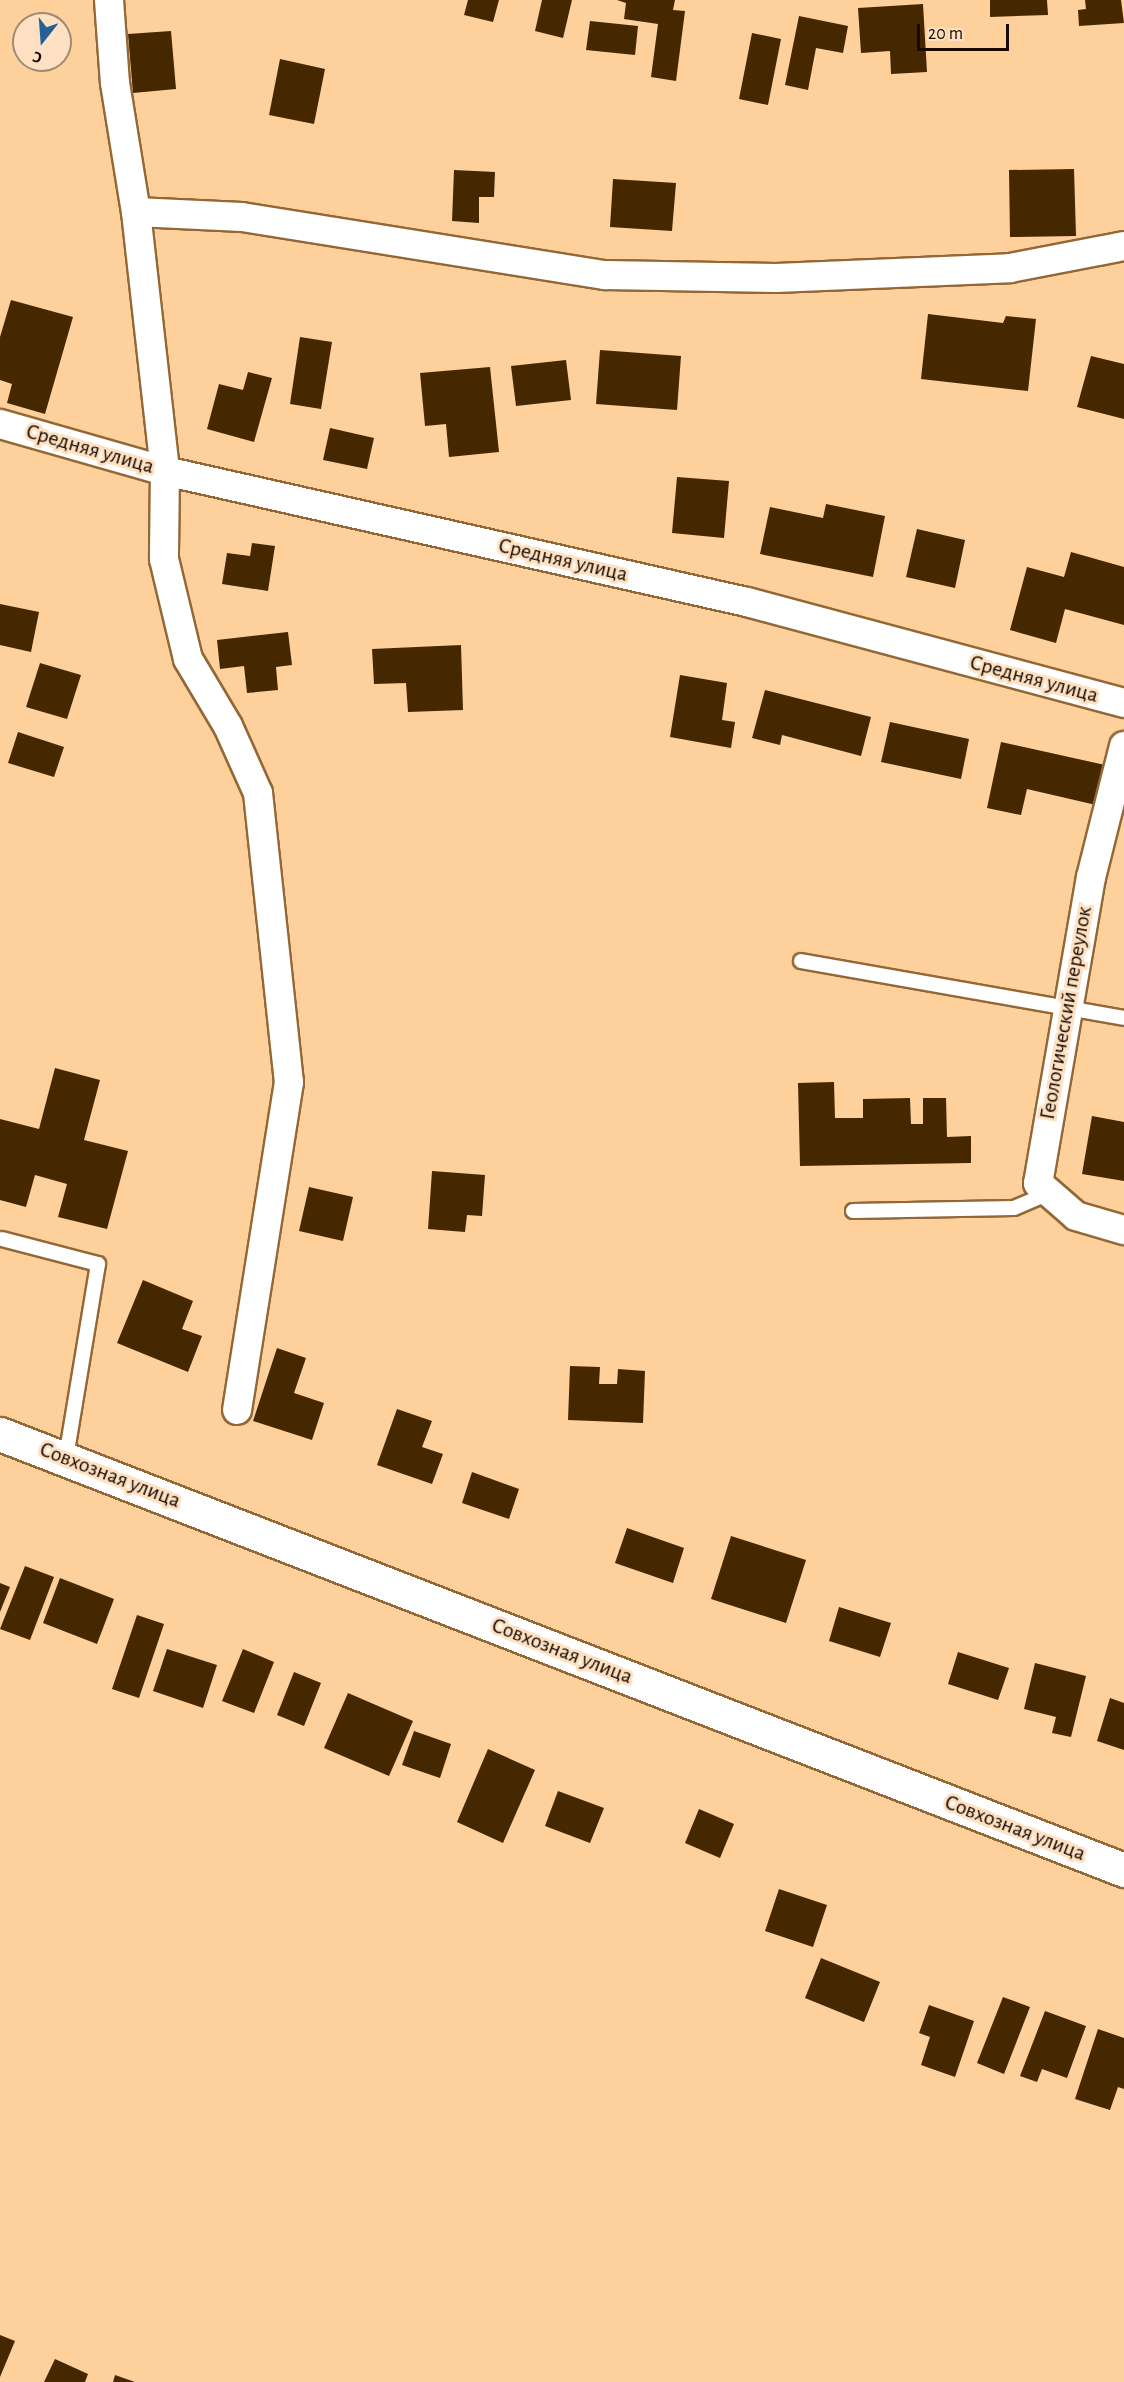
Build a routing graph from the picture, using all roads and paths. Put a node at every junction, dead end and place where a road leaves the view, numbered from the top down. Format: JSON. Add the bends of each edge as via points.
{"nodes":[{"id":1,"x":109,"y":0,"type":"edge"},
{"id":2,"x":136,"y":212,"type":"junction"},
{"id":3,"x":1124,"y":246,"type":"edge"},
{"id":4,"x":0,"y":424,"type":"edge"},
{"id":5,"x":165,"y":471,"type":"junction"},
{"id":6,"x":1124,"y":703,"type":"edge"},
{"id":7,"x":1124,"y":746,"type":"edge"},
{"id":8,"x":801,"y":961,"type":"dead end"},
{"id":9,"x":1066,"y":1004,"type":"junction"},
{"id":10,"x":1124,"y":1018,"type":"edge"},
{"id":11,"x":1049,"y":1193,"type":"junction"},
{"id":12,"x":853,"y":1212,"type":"dead end"},
{"id":13,"x":1124,"y":1230,"type":"edge"},
{"id":14,"x":2,"y":1239,"type":"dead end"},
{"id":15,"x":237,"y":1410,"type":"dead end"},
{"id":16,"x":0,"y":1434,"type":"edge"},
{"id":17,"x":66,"y":1457,"type":"junction"},
{"id":18,"x":1124,"y":1870,"type":"edge"}],
"edges":[{"from":1,"to":2,"type":"street"},
{"from":2,"to":3,"type":"street","via":[[242,217],[606,275],[776,278],[1010,268]]},
{"from":2,"to":5,"type":"street"},
{"from":4,"to":5,"type":"street","name":"Средняя улица"},
{"from":5,"to":6,"type":"street","name":"Средняя улица","via":[[747,602]]},
{"from":5,"to":15,"type":"street","via":[[164,559],[188,659],[258,793],[289,1082]]},
{"from":7,"to":9,"type":"street","name":"Геологический переулок"},
{"from":8,"to":9,"type":"lane"},
{"from":9,"to":10,"type":"lane"},
{"from":9,"to":11,"type":"street","name":"Геологический переулок","via":[[1038,1183]]},
{"from":11,"to":12,"type":"lane","via":[[1014,1208]]},
{"from":11,"to":13,"type":"street","via":[[1076,1216]]},
{"from":14,"to":17,"type":"lane","via":[[98,1263]]},
{"from":16,"to":17,"type":"street","name":"Совхозная улица"},
{"from":17,"to":18,"type":"street","name":"Совхозная улица"}]}
